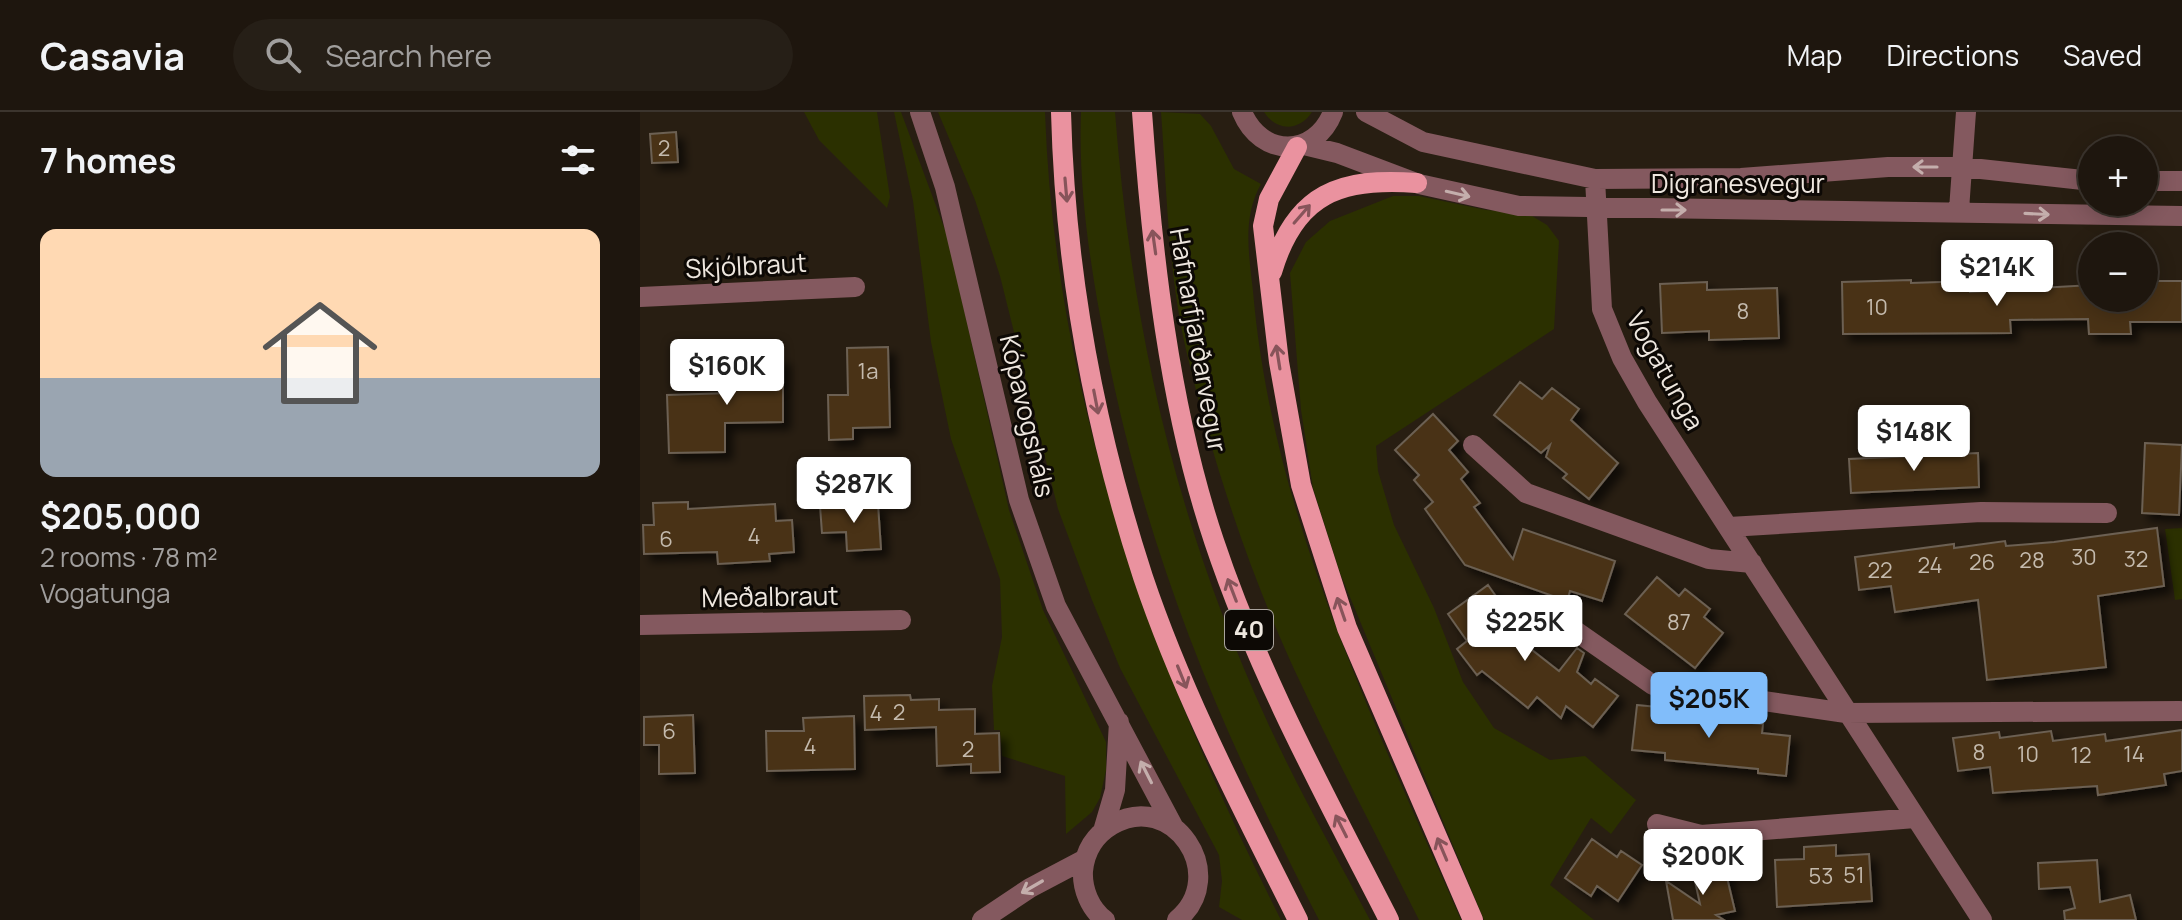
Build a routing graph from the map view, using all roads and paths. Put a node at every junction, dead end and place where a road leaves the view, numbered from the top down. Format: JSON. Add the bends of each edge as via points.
{"nodes":[{"id":1,"x":920,"y":112,"type":"edge"},
{"id":2,"x":1061,"y":112,"type":"edge"},
{"id":3,"x":1142,"y":112,"type":"edge"},
{"id":4,"x":1333,"y":112,"type":"edge"},
{"id":5,"x":1366,"y":112,"type":"edge"},
{"id":6,"x":1966,"y":112,"type":"edge"},
{"id":7,"x":1241,"y":116,"type":"edge"},
{"id":8,"x":1300,"y":146,"type":"junction"},
{"id":9,"x":1962,"y":167,"type":"junction"},
{"id":10,"x":1595,"y":179,"type":"junction"},
{"id":11,"x":2078,"y":179,"type":"edge"},
{"id":12,"x":2158,"y":181,"type":"edge"},
{"id":13,"x":2182,"y":181,"type":"edge"},
{"id":14,"x":1417,"y":183,"type":"junction"},
{"id":15,"x":1596,"y":210,"type":"junction"},
{"id":16,"x":1959,"y":210,"type":"junction"},
{"id":17,"x":2182,"y":216,"type":"edge"},
{"id":18,"x":1268,"y":283,"type":"junction"},
{"id":19,"x":855,"y":287,"type":"dead end"},
{"id":20,"x":640,"y":297,"type":"edge"},
{"id":21,"x":1473,"y":445,"type":"dead end"},
{"id":22,"x":2107,"y":513,"type":"dead end"},
{"id":23,"x":1729,"y":527,"type":"junction"},
{"id":24,"x":1752,"y":563,"type":"junction"},
{"id":25,"x":1544,"y":609,"type":"dead end"},
{"id":26,"x":901,"y":620,"type":"dead end"},
{"id":27,"x":640,"y":625,"type":"edge"},
{"id":28,"x":2180,"y":711,"type":"edge"},
{"id":29,"x":1846,"y":713,"type":"junction"},
{"id":30,"x":1119,"y":718,"type":"junction"},
{"id":31,"x":1915,"y":818,"type":"junction"},
{"id":32,"x":1657,"y":824,"type":"dead end"},
{"id":33,"x":1173,"y":826,"type":"junction"},
{"id":34,"x":1103,"y":831,"type":"junction"},
{"id":35,"x":1085,"y":859,"type":"junction"},
{"id":36,"x":1103,"y":918,"type":"edge"},
{"id":37,"x":982,"y":920,"type":"edge"},
{"id":38,"x":1079,"y":920,"type":"edge"},
{"id":39,"x":1177,"y":920,"type":"edge"},
{"id":40,"x":1298,"y":920,"type":"edge"},
{"id":41,"x":1389,"y":920,"type":"edge"},
{"id":42,"x":1473,"y":920,"type":"edge"},
{"id":43,"x":1982,"y":920,"type":"edge"}],
"edges":[{"from":1,"to":30,"type":"street","name":"Kópavogsháls","via":[[945,187],[1019,500],[1056,606]]},
{"from":2,"to":40,"type":"main road","one_way":true,"via":[[1081,326],[1119,496],[1181,675]]},
{"from":41,"to":3,"type":"main road","name":"Hafnarfjarðarvegur","number":"40","one_way":true,"via":[[1289,720],[1214,542],[1182,429],[1154,243]]},
{"from":4,"to":8,"type":"street","via":[[1328,126]]},
{"from":5,"to":10,"type":"street","name":"Digranesvegur","via":[[1423,142]]},
{"from":6,"to":9,"type":"street"},
{"from":7,"to":8,"type":"street","name":"Digranesvegur","via":[[1272,145]]},
{"from":8,"to":14,"type":"street","name":"Digranesvegur"},
{"from":8,"to":18,"type":"main road","via":[[1264,213]]},
{"from":9,"to":10,"type":"street","name":"Digranesvegur","one_way":true},
{"from":9,"to":11,"type":"street","name":"Digranesvegur"},
{"from":9,"to":16,"type":"street"},
{"from":10,"to":15,"type":"street","name":"Vogatunga"},
{"from":12,"to":13,"type":"street"},
{"from":14,"to":15,"type":"street","name":"Digranesvegur","one_way":true,"via":[[1519,206]]},
{"from":18,"to":14,"type":"main road","one_way":true,"via":[[1281,244],[1321,196],[1361,182]]},
{"from":15,"to":16,"type":"street","name":"Digranesvegur","one_way":true},
{"from":15,"to":23,"type":"street","name":"Vogatunga","via":[[1602,309],[1610,331],[1647,402]]},
{"from":16,"to":17,"type":"street","name":"Digranesvegur","one_way":true,"via":[[2104,218]]},
{"from":42,"to":18,"type":"main road","one_way":true,"via":[[1347,628],[1320,548],[1301,485]]},
{"from":19,"to":20,"type":"street","name":"Skjólbraut"},
{"from":21,"to":24,"type":"street","via":[[1526,493],[1709,559]]},
{"from":22,"to":23,"type":"street","via":[[1981,512]]},
{"from":23,"to":24,"type":"street","name":"Vogatunga"},
{"from":24,"to":29,"type":"street","name":"Vogatunga"},
{"from":25,"to":29,"type":"street","via":[[1653,685]]},
{"from":26,"to":27,"type":"street","name":"Meðalbraut"},
{"from":28,"to":29,"type":"street"},
{"from":29,"to":31,"type":"street","name":"Vogatunga"},
{"from":33,"to":30,"type":"street","name":"Kópavogsháls","one_way":true},
{"from":30,"to":34,"type":"street","via":[[1115,790]]},
{"from":31,"to":32,"type":"street","via":[[1701,835]]},
{"from":31,"to":43,"type":"street","name":"Vogatunga"},
{"from":33,"to":34,"type":"street","via":[[1138,817]]},
{"from":33,"to":39,"type":"street","name":"Kópavogsháls","via":[[1188,839],[1200,876],[1196,896]]},
{"from":34,"to":35,"type":"street"},
{"from":35,"to":36,"type":"street","via":[[1085,890]]},
{"from":35,"to":37,"type":"street","one_way":true},
{"from":36,"to":38,"type":"street"}]}
